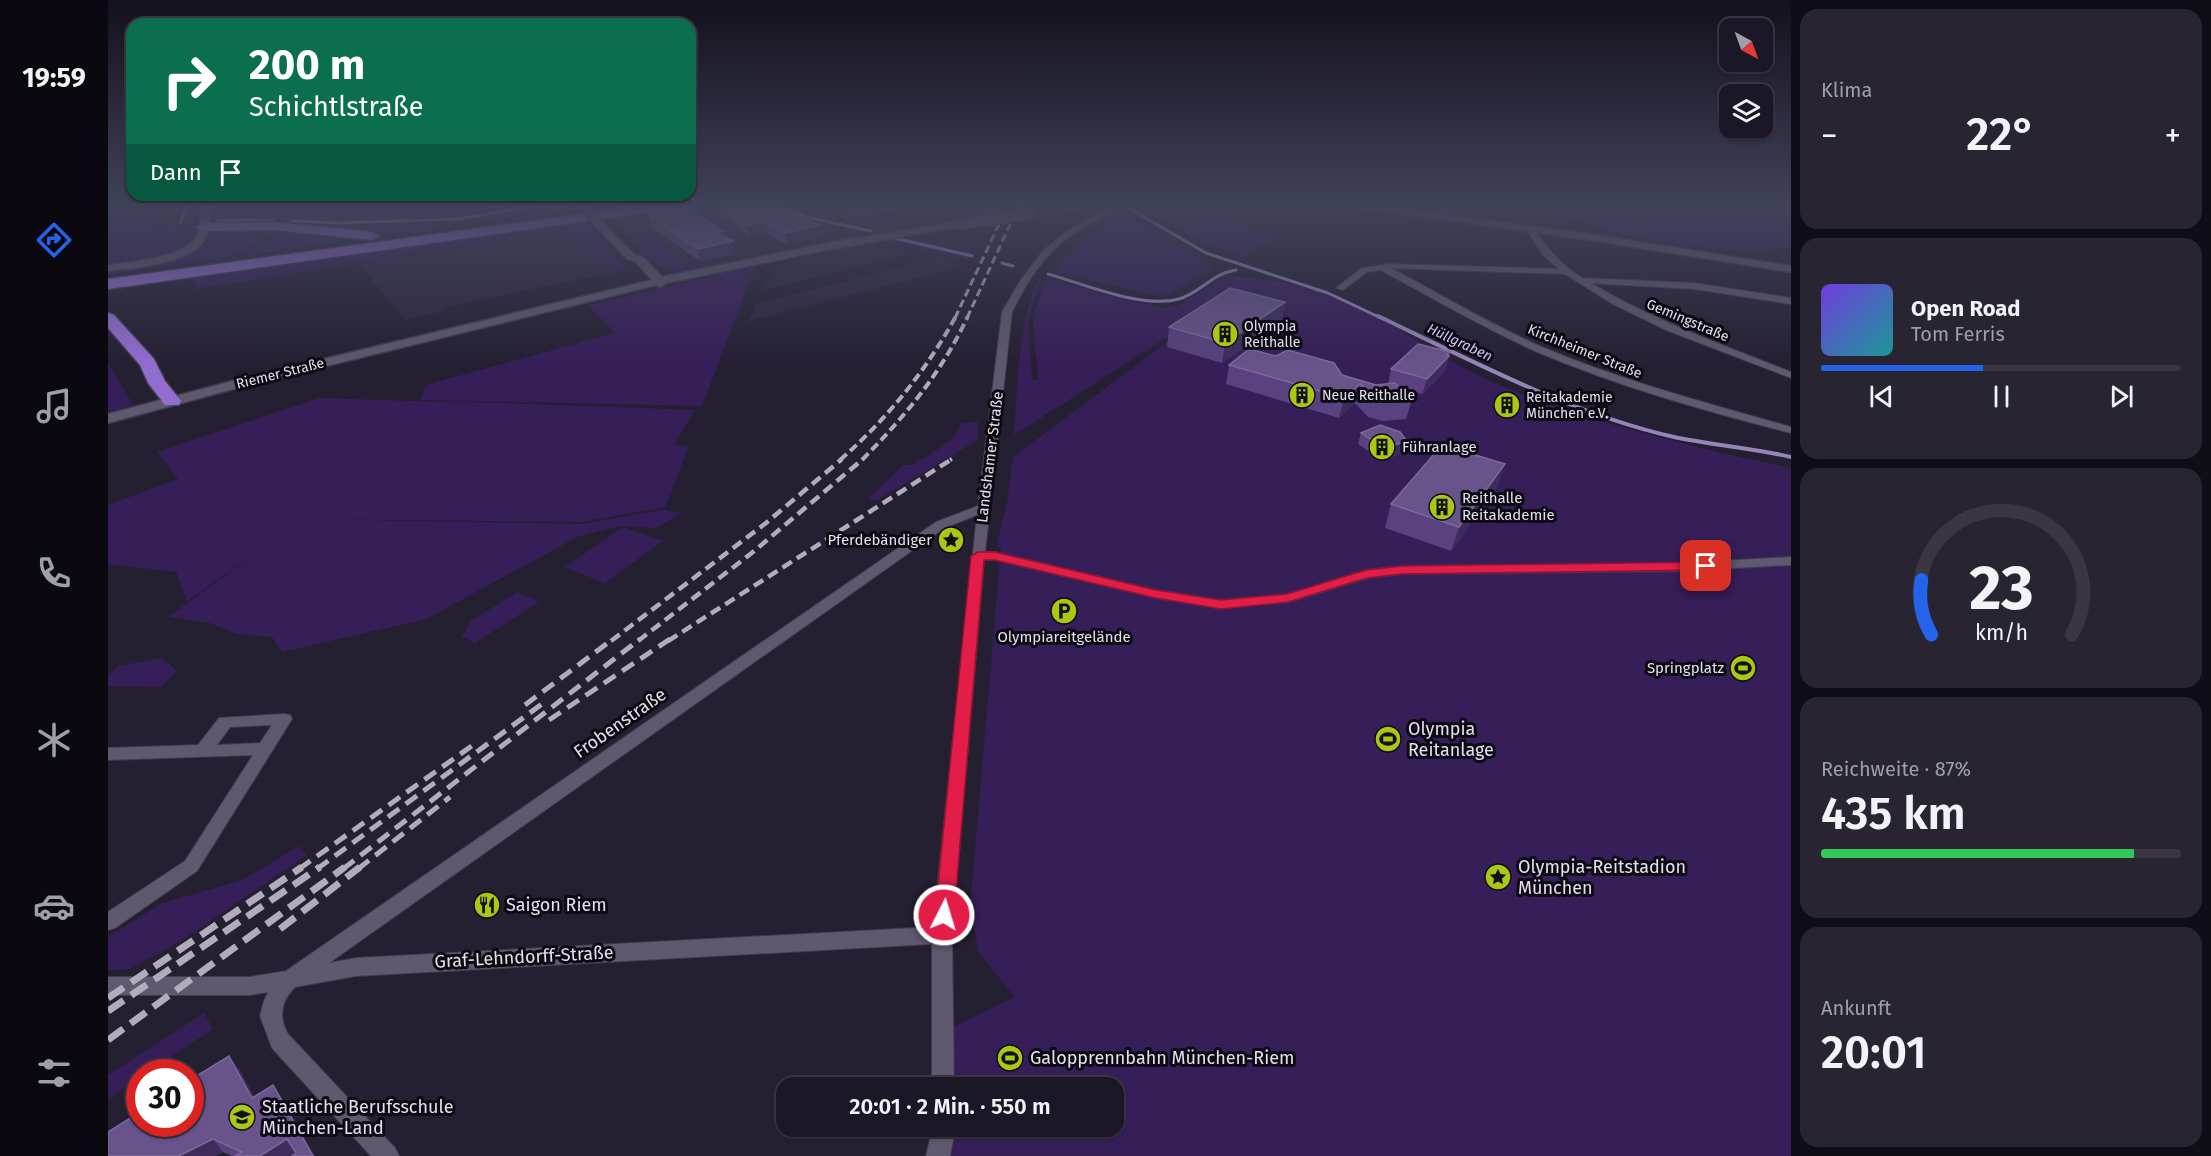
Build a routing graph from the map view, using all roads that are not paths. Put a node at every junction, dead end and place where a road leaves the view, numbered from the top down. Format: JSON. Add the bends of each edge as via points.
{"nodes":[{"id":1,"x":158,"y":259,"type":"edge"},
{"id":2,"x":224,"y":259,"type":"edge"},
{"id":3,"x":248,"y":259,"type":"edge"},
{"id":4,"x":284,"y":259,"type":"edge"},
{"id":5,"x":630,"y":259,"type":"edge"},
{"id":6,"x":766,"y":259,"type":"edge"},
{"id":7,"x":1040,"y":259,"type":"edge"},
{"id":8,"x":1553,"y":259,"type":"edge"},
{"id":9,"x":1725,"y":259,"type":"edge"},
{"id":10,"x":743,"y":264,"type":"junction"},
{"id":11,"x":240,"y":265,"type":"junction"},
{"id":12,"x":1382,"y":267,"type":"junction"},
{"id":13,"x":108,"y":268,"type":"edge"},
{"id":14,"x":1791,"y":269,"type":"edge"},
{"id":15,"x":1567,"y":272,"type":"junction"},
{"id":16,"x":108,"y":278,"type":"edge"},
{"id":17,"x":1582,"y":280,"type":"junction"},
{"id":18,"x":654,"y":281,"type":"junction"},
{"id":19,"x":108,"y":284,"type":"edge"},
{"id":20,"x":1340,"y":288,"type":"dead end"},
{"id":21,"x":108,"y":301,"type":"edge"},
{"id":22,"x":1791,"y":301,"type":"edge"},
{"id":23,"x":108,"y":318,"type":"edge"},
{"id":24,"x":1791,"y":375,"type":"edge"},
{"id":25,"x":180,"y":399,"type":"junction"},
{"id":26,"x":108,"y":419,"type":"edge"},
{"id":27,"x":1790,"y":428,"type":"edge"},
{"id":28,"x":983,"y":508,"type":"junction"},
{"id":29,"x":978,"y":556,"type":"junction"},
{"id":30,"x":1791,"y":561,"type":"edge"},
{"id":31,"x":265,"y":749,"type":"junction"},
{"id":32,"x":203,"y":751,"type":"junction"},
{"id":33,"x":108,"y":754,"type":"edge"},
{"id":34,"x":108,"y":922,"type":"edge"},
{"id":35,"x":942,"y":935,"type":"junction"},
{"id":36,"x":286,"y":982,"type":"junction"},
{"id":37,"x":108,"y":986,"type":"edge"},
{"id":38,"x":943,"y":1077,"type":"edge"},
{"id":39,"x":942,"y":1137,"type":"edge"},
{"id":40,"x":387,"y":1156,"type":"edge"},
{"id":41,"x":938,"y":1156,"type":"edge"}],
"edges":[{"from":1,"to":13,"type":"street"},
{"from":2,"to":16,"type":"highway"},
{"from":3,"to":16,"type":"highway"},
{"from":4,"to":11,"type":"highway"},
{"from":5,"to":18,"type":"street","bridge":true},
{"from":6,"to":10,"type":"street","name":"Riemer Straße","bridge":true},
{"from":7,"to":28,"type":"street","name":"Landshamer Straße","via":[[1024,279],[1007,312]]},
{"from":8,"to":15,"type":"street","name":"Gemingstraße"},
{"from":9,"to":14,"type":"street"},
{"from":10,"to":18,"type":"street","name":"Riemer Straße"},
{"from":10,"to":18,"type":"street","name":"Riemer Straße"},
{"from":11,"to":19,"type":"highway"},
{"from":11,"to":21,"type":"highway","via":[[140,285]]},
{"from":12,"to":15,"type":"street"},
{"from":12,"to":20,"type":"street","via":[[1365,270]]},
{"from":12,"to":27,"type":"street","name":"Kirchheimer Straße","via":[[1560,358],[1693,405]]},
{"from":15,"to":17,"type":"street","name":"Gemingstraße"},
{"from":17,"to":22,"type":"street","via":[[1694,286]]},
{"from":17,"to":24,"type":"street","name":"Gemingstraße","via":[[1669,328]]},
{"from":18,"to":25,"type":"street","name":"Riemer Straße"},
{"from":23,"to":25,"type":"highway","via":[[148,363],[157,383]]},
{"from":25,"to":26,"type":"street","name":"Riemer Straße"},
{"from":28,"to":29,"type":"street","name":"Landshamer Straße"},
{"from":28,"to":36,"type":"street","name":"Frobenstraße","via":[[940,525]]},
{"from":29,"to":30,"type":"street","via":[[995,556],[1156,594],[1221,604],[1288,598],[1366,574],[1402,570],[1684,567]]},
{"from":29,"to":35,"type":"street","name":"Landshamer Straße"},
{"from":31,"to":32,"type":"street"},
{"from":31,"to":32,"type":"street","via":[[284,719],[225,722]]},
{"from":31,"to":34,"type":"street","via":[[191,866]]},
{"from":32,"to":33,"type":"street"},
{"from":35,"to":36,"type":"street","name":"Graf-Lehndorff-Straße","via":[[356,967]]},
{"from":35,"to":38,"type":"street","name":"Landshamer Straße"},
{"from":36,"to":37,"type":"street","name":"Graf-Lehndorff-Straße","via":[[250,986]]},
{"from":36,"to":40,"type":"street","via":[[270,1006],[270,1018],[280,1041]]},
{"from":39,"to":41,"type":"street"}]}
